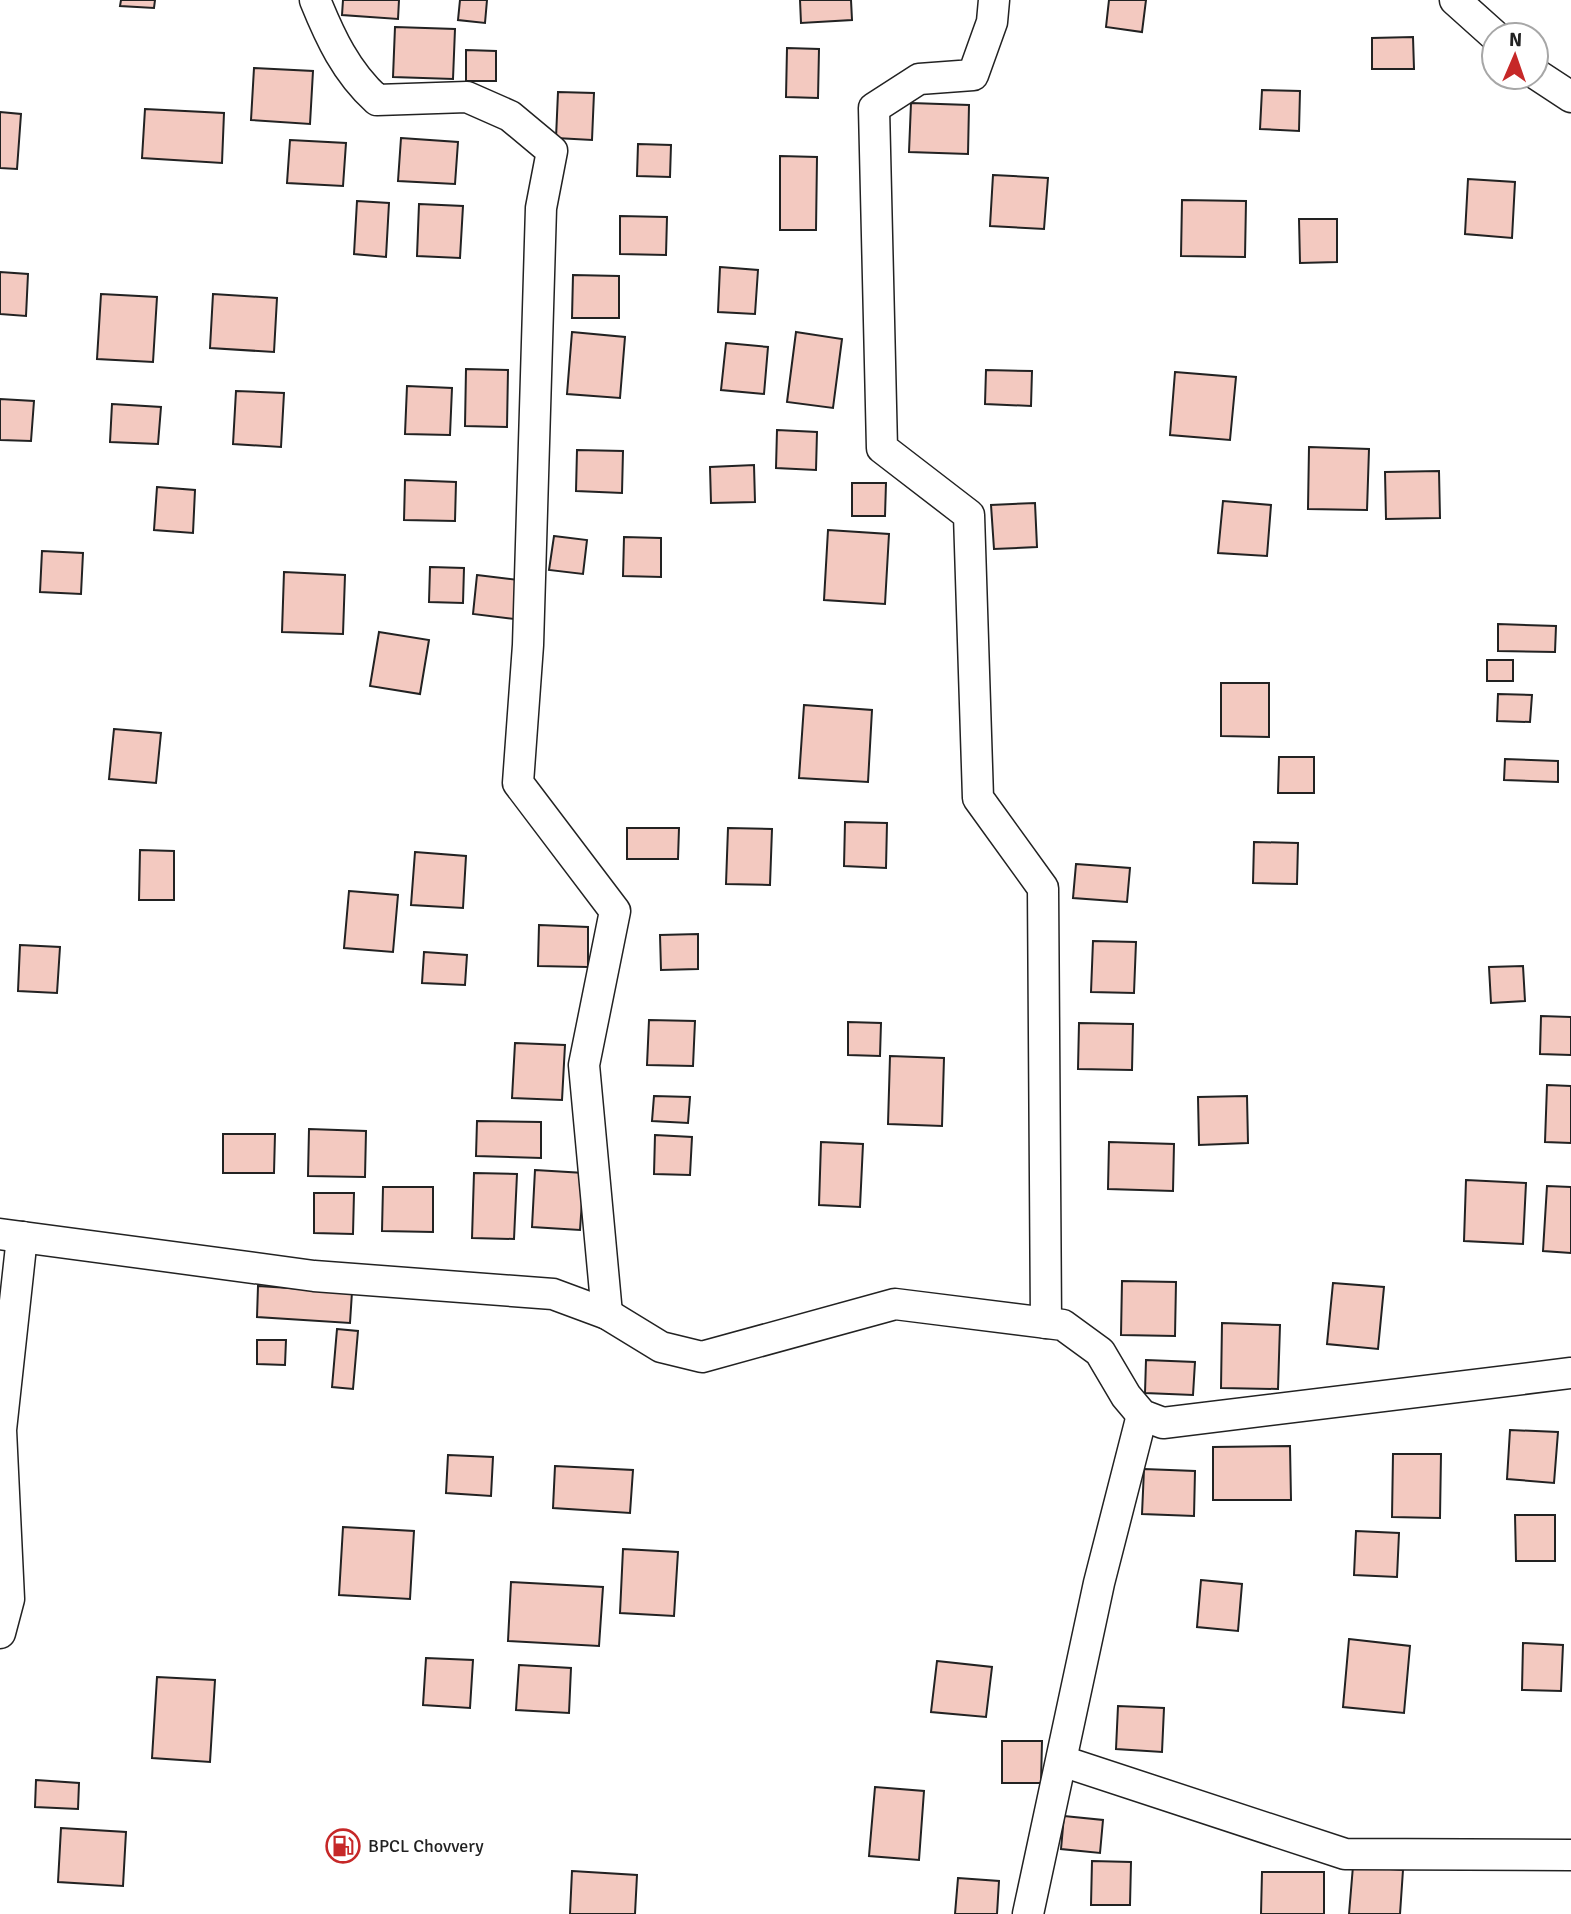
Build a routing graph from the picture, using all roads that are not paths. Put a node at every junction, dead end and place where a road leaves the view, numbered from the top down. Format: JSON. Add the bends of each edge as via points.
{"nodes":[{"id":1,"x":315,"y":0,"type":"edge"},
{"id":2,"x":993,"y":0,"type":"edge"},
{"id":3,"x":1455,"y":0,"type":"edge"},
{"id":4,"x":1480,"y":22,"type":"edge"},
{"id":5,"x":1550,"y":83,"type":"edge"},
{"id":6,"x":1571,"y":97,"type":"edge"},
{"id":7,"x":11,"y":1236,"type":"edge"},
{"id":8,"x":607,"y":1314,"type":"junction"},
{"id":9,"x":1046,"y":1323,"type":"junction"},
{"id":10,"x":1571,"y":1373,"type":"edge"},
{"id":11,"x":1142,"y":1415,"type":"junction"},
{"id":12,"x":0,"y":1633,"type":"edge"},
{"id":13,"x":1062,"y":1761,"type":"junction"},
{"id":14,"x":1571,"y":1856,"type":"edge"},
{"id":15,"x":1027,"y":1914,"type":"edge"}],
"edges":[{"from":1,"to":8,"type":"street","via":[[332,42],[360,85],[377,100],[467,97],[510,116],[552,150],[541,208],[528,645],[518,783],[615,911],[584,1065]]},
{"from":2,"to":9,"type":"street","via":[[992,22],[973,75],[919,79],[874,108],[882,449],[969,515],[978,798],[1043,888]]},
{"from":3,"to":4,"type":"street"},
{"from":5,"to":6,"type":"street"},
{"from":7,"to":8,"type":"street","via":[[314,1276],[553,1294]]},
{"from":7,"to":12,"type":"street","via":[[1,1430],[9,1599]]},
{"from":8,"to":9,"type":"street","via":[[661,1347],[702,1357],[894,1304]]},
{"from":9,"to":11,"type":"street","via":[[1063,1325],[1100,1352]]},
{"from":10,"to":11,"type":"street","via":[[1163,1423]]},
{"from":11,"to":13,"type":"street","via":[[1099,1583]]},
{"from":13,"to":14,"type":"street","via":[[1345,1854]]},
{"from":13,"to":15,"type":"street"}]}
